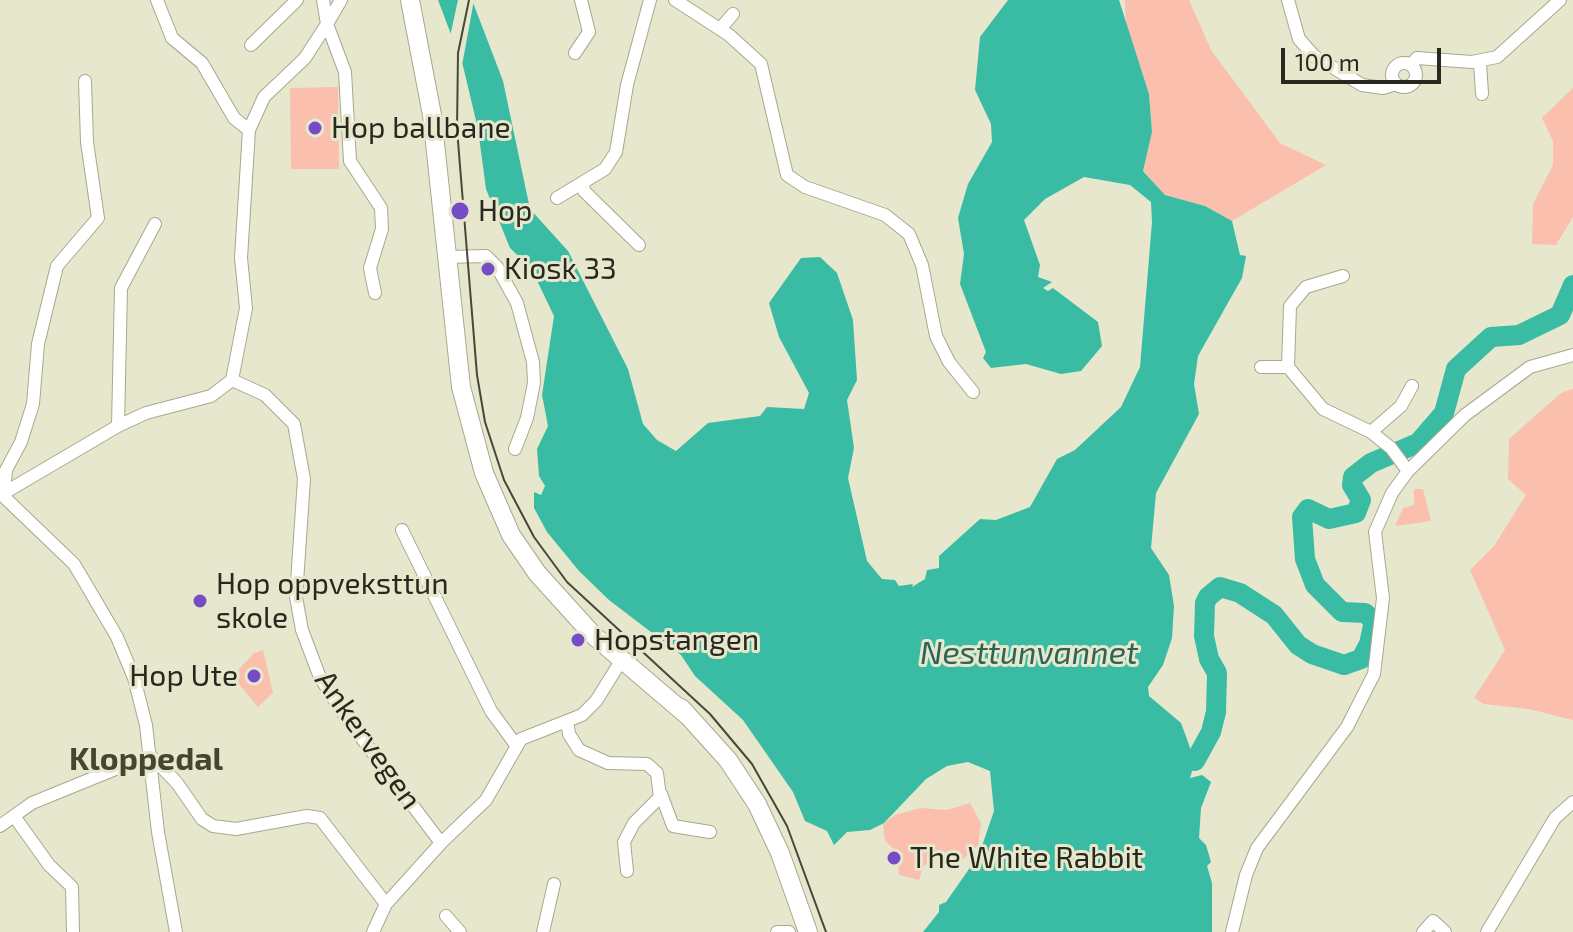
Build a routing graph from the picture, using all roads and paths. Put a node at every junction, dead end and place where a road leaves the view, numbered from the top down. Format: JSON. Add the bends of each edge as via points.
{"nodes":[{"id":1,"x":157,"y":0,"type":"edge"},
{"id":2,"x":297,"y":0,"type":"edge"},
{"id":3,"x":323,"y":0,"type":"edge"},
{"id":4,"x":341,"y":0,"type":"edge"},
{"id":5,"x":410,"y":0,"type":"edge"},
{"id":6,"x":581,"y":0,"type":"edge"},
{"id":7,"x":650,"y":0,"type":"edge"},
{"id":8,"x":675,"y":0,"type":"edge"},
{"id":9,"x":1288,"y":0,"type":"edge"},
{"id":10,"x":1560,"y":0,"type":"edge"},
{"id":11,"x":733,"y":14,"type":"dead end"},
{"id":12,"x":327,"y":24,"type":"junction"},
{"id":13,"x":720,"y":29,"type":"junction"},
{"id":14,"x":251,"y":45,"type":"dead end"},
{"id":15,"x":575,"y":53,"type":"dead end"},
{"id":16,"x":1480,"y":62,"type":"junction"},
{"id":17,"x":85,"y":81,"type":"dead end"},
{"id":18,"x":1482,"y":94,"type":"dead end"},
{"id":19,"x":249,"y":130,"type":"junction"},
{"id":20,"x":583,"y":183,"type":"junction"},
{"id":21,"x":557,"y":198,"type":"dead end"},
{"id":22,"x":155,"y":224,"type":"dead end"},
{"id":23,"x":639,"y":245,"type":"dead end"},
{"id":24,"x":446,"y":257,"type":"junction"},
{"id":25,"x":1343,"y":276,"type":"dead end"},
{"id":26,"x":375,"y":293,"type":"dead end"},
{"id":27,"x":1573,"y":355,"type":"edge"},
{"id":28,"x":1261,"y":367,"type":"dead end"},
{"id":29,"x":1288,"y":367,"type":"junction"},
{"id":30,"x":232,"y":380,"type":"junction"},
{"id":31,"x":1412,"y":386,"type":"dead end"},
{"id":32,"x":973,"y":392,"type":"dead end"},
{"id":33,"x":118,"y":426,"type":"junction"},
{"id":34,"x":1371,"y":432,"type":"junction"},
{"id":35,"x":515,"y":449,"type":"dead end"},
{"id":36,"x":1408,"y":471,"type":"junction"},
{"id":37,"x":2,"y":493,"type":"edge"},
{"id":38,"x":402,"y":530,"type":"dead end"},
{"id":39,"x":555,"y":593,"type":"junction"},
{"id":40,"x":621,"y":661,"type":"junction"},
{"id":41,"x":688,"y":716,"type":"junction"},
{"id":42,"x":567,"y":721,"type":"junction"},
{"id":43,"x":516,"y":745,"type":"junction"},
{"id":44,"x":150,"y":755,"type":"junction"},
{"id":45,"x":661,"y":791,"type":"junction"},
{"id":46,"x":1573,"y":802,"type":"edge"},
{"id":47,"x":14,"y":816,"type":"junction"},
{"id":48,"x":0,"y":826,"type":"edge"},
{"id":49,"x":710,"y":832,"type":"dead end"},
{"id":50,"x":441,"y":843,"type":"junction"},
{"id":51,"x":627,"y":871,"type":"dead end"},
{"id":52,"x":554,"y":884,"type":"dead end"},
{"id":53,"x":386,"y":904,"type":"junction"},
{"id":54,"x":446,"y":916,"type":"dead end"},
{"id":55,"x":73,"y":932,"type":"edge"},
{"id":56,"x":176,"y":932,"type":"edge"},
{"id":57,"x":373,"y":932,"type":"edge"},
{"id":58,"x":460,"y":932,"type":"edge"},
{"id":59,"x":543,"y":932,"type":"edge"},
{"id":60,"x":777,"y":932,"type":"edge"},
{"id":61,"x":789,"y":932,"type":"edge"},
{"id":62,"x":808,"y":932,"type":"edge"},
{"id":63,"x":1232,"y":932,"type":"edge"},
{"id":64,"x":1423,"y":932,"type":"edge"},
{"id":65,"x":1445,"y":932,"type":"edge"},
{"id":66,"x":1487,"y":932,"type":"edge"}],
"edges":[{"from":1,"to":19,"type":"street","via":[[172,38],[202,63],[234,118]]},
{"from":2,"to":14,"type":"street"},
{"from":3,"to":12,"type":"street"},
{"from":4,"to":12,"type":"street"},
{"from":5,"to":24,"type":"main road","via":[[432,115]]},
{"from":6,"to":15,"type":"street","via":[[589,32]]},
{"from":7,"to":20,"type":"street","via":[[616,152],[605,169]]},
{"from":8,"to":13,"type":"street"},
{"from":9,"to":16,"type":"street","via":[[1299,39],[1314,56],[1362,85],[1402,87],[1413,82],[1411,65],[1417,58]]},
{"from":10,"to":16,"type":"street","via":[[1510,48]]},
{"from":11,"to":13,"type":"street"},
{"from":12,"to":19,"type":"street","via":[[305,58],[264,97]]},
{"from":12,"to":26,"type":"street","via":[[343,60],[351,165],[381,208],[382,229],[370,268]]},
{"from":13,"to":32,"type":"street","via":[[761,64],[787,175],[805,187],[885,215],[909,234],[922,265],[941,347]]},
{"from":16,"to":18,"type":"street"},
{"from":17,"to":37,"type":"street","via":[[98,218],[57,266],[38,344],[33,404]]},
{"from":19,"to":30,"type":"street","via":[[241,258],[246,308]]},
{"from":20,"to":21,"type":"street"},
{"from":20,"to":23,"type":"street","via":[[584,191]]},
{"from":22,"to":33,"type":"street","via":[[121,288]]},
{"from":24,"to":35,"type":"street","via":[[486,256],[517,303],[534,383]]},
{"from":24,"to":39,"type":"main road","via":[[461,387],[476,453],[511,535]]},
{"from":25,"to":29,"type":"street","via":[[1306,287],[1296,296],[1288,316]]},
{"from":27,"to":36,"type":"street","via":[[1521,372],[1465,415]]},
{"from":28,"to":29,"type":"street"},
{"from":29,"to":34,"type":"street","via":[[1323,409]]},
{"from":30,"to":33,"type":"street","via":[[211,396]]},
{"from":30,"to":50,"type":"street","name":"Ankervegen","via":[[265,395],[294,424],[304,479],[296,597],[319,675]]},
{"from":31,"to":34,"type":"street","via":[[1401,406]]},
{"from":33,"to":37,"type":"street"},
{"from":34,"to":36,"type":"street"},
{"from":36,"to":63,"type":"street","via":[[1375,532],[1383,598],[1374,674],[1347,727],[1257,848]]},
{"from":37,"to":44,"type":"street","via":[[74,564],[107,615],[134,678]]},
{"from":38,"to":43,"type":"street","via":[[491,711]]},
{"from":39,"to":40,"type":"main road"},
{"from":39,"to":41,"type":"main road"},
{"from":40,"to":41,"type":"main road"},
{"from":40,"to":42,"type":"street","via":[[589,709]]},
{"from":41,"to":62,"type":"main road","via":[[728,760],[757,804]]},
{"from":42,"to":43,"type":"street","via":[[537,730]]},
{"from":42,"to":45,"type":"street","via":[[579,750],[608,763],[647,764],[657,773]]},
{"from":43,"to":50,"type":"street","via":[[486,800]]},
{"from":44,"to":47,"type":"street","via":[[32,803]]},
{"from":44,"to":53,"type":"street","via":[[213,826],[236,829],[320,818]]},
{"from":44,"to":56,"type":"street"},
{"from":45,"to":49,"type":"street","via":[[673,826]]},
{"from":45,"to":51,"type":"street","via":[[655,806],[627,832]]},
{"from":46,"to":66,"type":"street","via":[[1555,818]]},
{"from":47,"to":48,"type":"street"},
{"from":47,"to":55,"type":"street","via":[[72,887]]},
{"from":50,"to":53,"type":"street"},
{"from":52,"to":59,"type":"street"},
{"from":53,"to":57,"type":"street"},
{"from":54,"to":58,"type":"street"},
{"from":60,"to":61,"type":"street"},
{"from":64,"to":65,"type":"street","via":[[1433,921]]}]}
